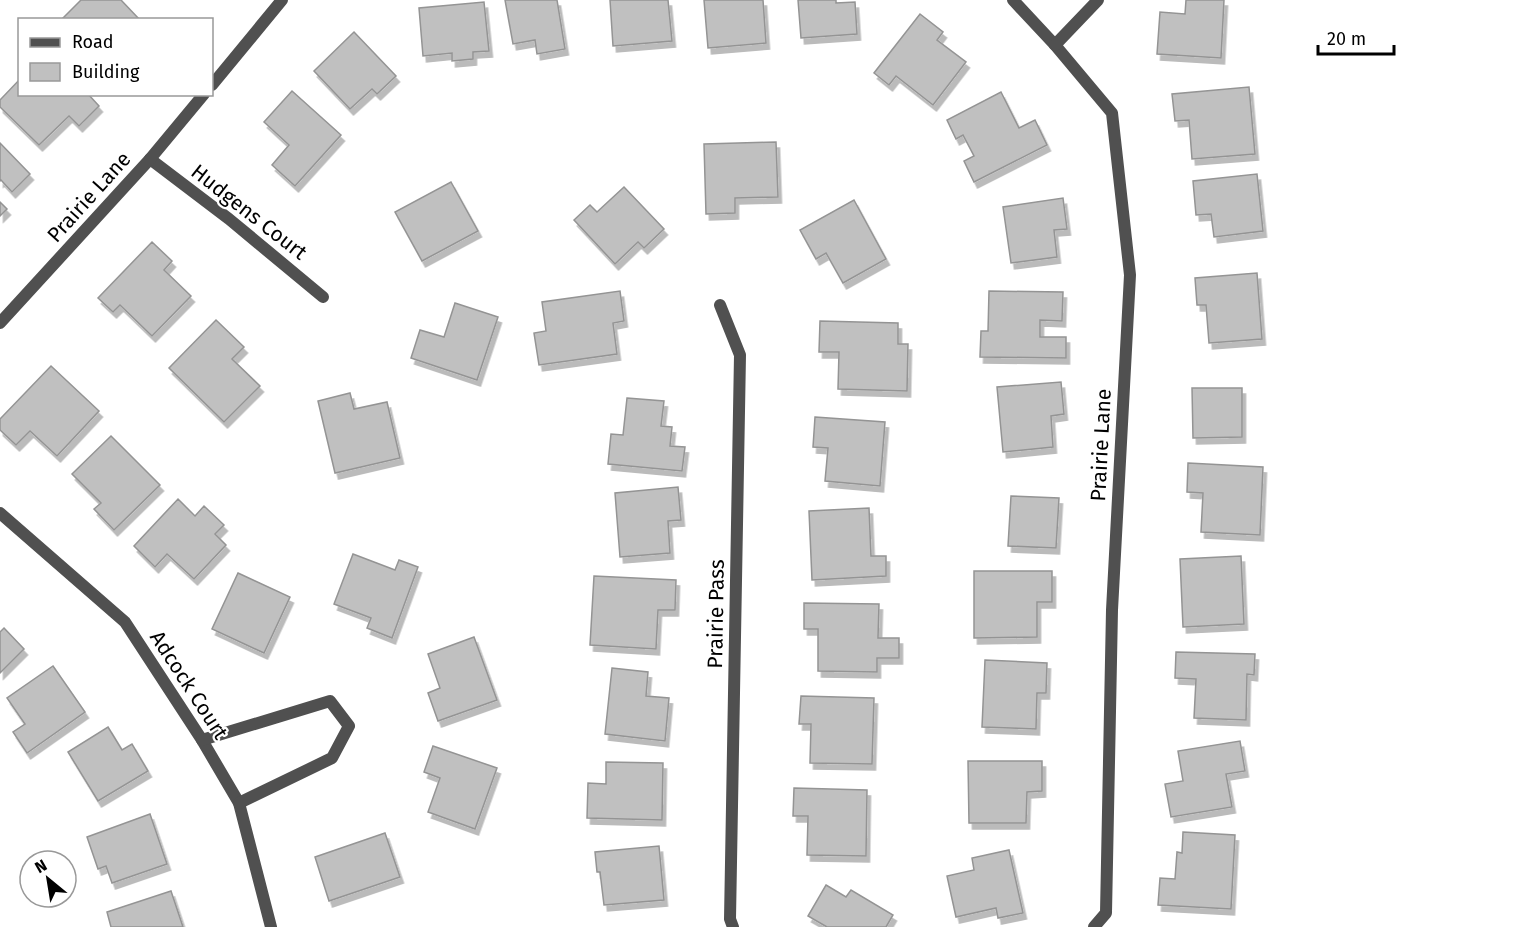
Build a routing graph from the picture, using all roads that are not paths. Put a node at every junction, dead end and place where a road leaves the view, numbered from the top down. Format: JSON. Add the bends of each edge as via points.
{"nodes":[{"id":1,"x":282,"y":0,"type":"edge"},
{"id":2,"x":1013,"y":0,"type":"edge"},
{"id":3,"x":1098,"y":0,"type":"edge"},
{"id":4,"x":1055,"y":45,"type":"junction"},
{"id":5,"x":213,"y":84,"type":"edge"},
{"id":6,"x":202,"y":96,"type":"edge"},
{"id":7,"x":150,"y":159,"type":"junction"},
{"id":8,"x":323,"y":297,"type":"dead end"},
{"id":9,"x":720,"y":305,"type":"dead end"},
{"id":10,"x":0,"y":323,"type":"edge"},
{"id":11,"x":0,"y":513,"type":"edge"},
{"id":12,"x":202,"y":740,"type":"junction"},
{"id":13,"x":239,"y":803,"type":"junction"},
{"id":14,"x":271,"y":927,"type":"edge"},
{"id":15,"x":733,"y":927,"type":"edge"},
{"id":16,"x":1094,"y":927,"type":"edge"}],
"edges":[{"from":1,"to":5,"type":"street"},
{"from":2,"to":4,"type":"street","name":"Prairie Lane"},
{"from":3,"to":4,"type":"street"},
{"from":4,"to":16,"type":"street","name":"Prairie Lane","via":[[1112,113],[1130,275],[1112,610],[1106,913]]},
{"from":6,"to":7,"type":"street","name":"Prairie Lane"},
{"from":7,"to":8,"type":"street","name":"Hudgens Court"},
{"from":7,"to":10,"type":"street","name":"Prairie Lane"},
{"from":9,"to":15,"type":"street","name":"Prairie Pass","via":[[740,355],[730,919]]},
{"from":11,"to":12,"type":"street","name":"Adcock Court","via":[[125,622]]},
{"from":12,"to":13,"type":"street","name":"Adcock Court"},
{"from":12,"to":13,"type":"street","via":[[330,701],[349,726],[332,758]]},
{"from":13,"to":14,"type":"street","name":"Adcock Court"}]}
